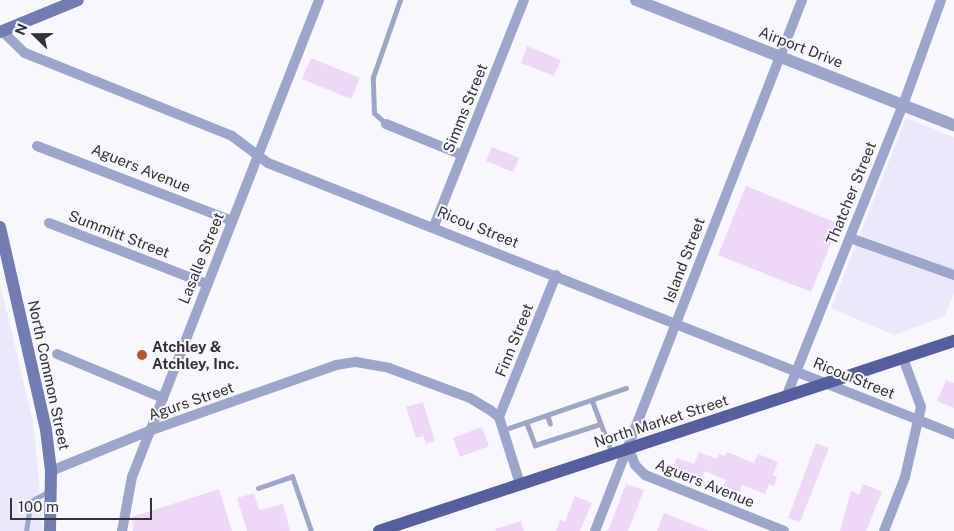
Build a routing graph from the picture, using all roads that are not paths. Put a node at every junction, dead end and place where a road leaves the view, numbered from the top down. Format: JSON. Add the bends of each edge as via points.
{"nodes":[{"id":1,"x":78,"y":0,"type":"edge"},
{"id":2,"x":319,"y":0,"type":"edge"},
{"id":3,"x":400,"y":0,"type":"edge"},
{"id":4,"x":524,"y":0,"type":"edge"},
{"id":5,"x":636,"y":0,"type":"edge"},
{"id":6,"x":802,"y":0,"type":"edge"},
{"id":7,"x":941,"y":0,"type":"edge"},
{"id":8,"x":663,"y":5,"type":"edge"},
{"id":9,"x":1,"y":32,"type":"edge"},
{"id":10,"x":780,"y":56,"type":"junction"},
{"id":11,"x":903,"y":104,"type":"junction"},
{"id":12,"x":386,"y":124,"type":"joint"},
{"id":13,"x":954,"y":125,"type":"edge"},
{"id":14,"x":38,"y":146,"type":"dead end"},
{"id":15,"x":462,"y":155,"type":"junction"},
{"id":16,"x":257,"y":156,"type":"junction"},
{"id":17,"x":232,"y":221,"type":"junction"},
{"id":18,"x":49,"y":223,"type":"dead end"},
{"id":19,"x":434,"y":226,"type":"junction"},
{"id":20,"x":0,"y":227,"type":"edge"},
{"id":21,"x":850,"y":238,"type":"junction"},
{"id":22,"x":556,"y":275,"type":"junction"},
{"id":23,"x":954,"y":275,"type":"edge"},
{"id":24,"x":207,"y":284,"type":"junction"},
{"id":25,"x":676,"y":323,"type":"junction"},
{"id":26,"x":954,"y":341,"type":"edge"},
{"id":27,"x":57,"y":354,"type":"dead end"},
{"id":28,"x":903,"y":358,"type":"junction"},
{"id":29,"x":796,"y":372,"type":"junction"},
{"id":30,"x":826,"y":384,"type":"junction"},
{"id":31,"x":626,"y":388,"type":"dead end"},
{"id":32,"x":786,"y":397,"type":"junction"},
{"id":33,"x":163,"y":398,"type":"junction"},
{"id":34,"x":592,"y":401,"type":"junction"},
{"id":35,"x":562,"y":410,"type":"junction"},
{"id":36,"x":547,"y":415,"type":"junction"},
{"id":37,"x":499,"y":417,"type":"junction"},
{"id":38,"x":565,"y":418,"type":"dead end"},
{"id":39,"x":920,"y":420,"type":"junction"},
{"id":40,"x":526,"y":422,"type":"junction"},
{"id":41,"x":550,"y":424,"type":"dead end"},
{"id":42,"x":600,"y":424,"type":"junction"},
{"id":43,"x":503,"y":430,"type":"junction"},
{"id":44,"x":149,"y":431,"type":"junction"},
{"id":45,"x":954,"y":434,"type":"edge"},
{"id":46,"x":629,"y":449,"type":"junction"},
{"id":47,"x":612,"y":454,"type":"junction"},
{"id":48,"x":52,"y":471,"type":"junction"},
{"id":49,"x":520,"y":484,"type":"junction"},
{"id":50,"x":258,"y":488,"type":"dead end"},
{"id":51,"x":52,"y":489,"type":"junction"},
{"id":52,"x":387,"y":530,"type":"edge"},
{"id":53,"x":26,"y":531,"type":"edge"},
{"id":54,"x":50,"y":531,"type":"edge"},
{"id":55,"x":122,"y":531,"type":"edge"},
{"id":56,"x":311,"y":531,"type":"edge"},
{"id":57,"x":595,"y":531,"type":"edge"},
{"id":58,"x":784,"y":531,"type":"edge"},
{"id":59,"x":884,"y":531,"type":"edge"}],
"edges":[{"from":1,"to":9,"type":"main road"},
{"from":2,"to":16,"type":"street","name":"Lasalle Street"},
{"from":3,"to":12,"type":"lane","via":[[373,76],[374,113]]},
{"from":4,"to":15,"type":"street","name":"Simms Street"},
{"from":5,"to":8,"type":"street","name":"Airport Drive"},
{"from":6,"to":10,"type":"street","name":"Island Street"},
{"from":7,"to":11,"type":"street","name":"Thatcher Street"},
{"from":8,"to":10,"type":"street","name":"Airport Drive"},
{"from":9,"to":16,"type":"street","name":"Ricou Street","via":[[25,53],[232,136]]},
{"from":10,"to":11,"type":"street","name":"Airport Drive"},
{"from":10,"to":25,"type":"street","name":"Island Street"},
{"from":11,"to":13,"type":"street","name":"Airport Drive"},
{"from":11,"to":21,"type":"street","name":"Thatcher Street"},
{"from":12,"to":15,"type":"street"},
{"from":14,"to":17,"type":"street","name":"Aguers Avenue"},
{"from":15,"to":19,"type":"street","name":"Simms Street"},
{"from":16,"to":17,"type":"street","name":"Lasalle Street"},
{"from":16,"to":19,"type":"street","name":"Ricou Street","via":[[268,164]]},
{"from":17,"to":24,"type":"street","name":"Lasalle Street"},
{"from":18,"to":24,"type":"street","name":"Summitt Street"},
{"from":19,"to":22,"type":"street","name":"Ricou Street"},
{"from":20,"to":48,"type":"main road","name":"North Common Street","via":[[46,430]]},
{"from":21,"to":23,"type":"street"},
{"from":21,"to":29,"type":"street","name":"Thatcher Street"},
{"from":22,"to":25,"type":"street","name":"Ricou Street"},
{"from":22,"to":37,"type":"street","name":"Finn Street"},
{"from":24,"to":33,"type":"street","name":"Lasalle Street"},
{"from":25,"to":29,"type":"street","name":"Ricou Street"},
{"from":25,"to":46,"type":"street","name":"Island Street"},
{"from":26,"to":28,"type":"main road","name":"North Market Street"},
{"from":27,"to":33,"type":"street"},
{"from":28,"to":30,"type":"main road","name":"North Market Street"},
{"from":28,"to":39,"type":"street","via":[[919,398]]},
{"from":29,"to":30,"type":"street","name":"Ricou Street"},
{"from":29,"to":32,"type":"street","name":"Thatcher Street"},
{"from":30,"to":32,"type":"main road","name":"North Market Street"},
{"from":30,"to":39,"type":"street","name":"Ricou Street"},
{"from":31,"to":34,"type":"lane"},
{"from":32,"to":46,"type":"main road","name":"North Market Street"},
{"from":33,"to":44,"type":"street","name":"Lasalle Street"},
{"from":34,"to":35,"type":"lane"},
{"from":34,"to":42,"type":"lane"},
{"from":35,"to":36,"type":"lane"},
{"from":35,"to":38,"type":"lane"},
{"from":36,"to":40,"type":"lane"},
{"from":36,"to":41,"type":"lane"},
{"from":37,"to":43,"type":"street"},
{"from":37,"to":44,"type":"street","name":"Agurs Street","via":[[461,395],[389,368],[356,362],[336,365]]},
{"from":39,"to":45,"type":"street","name":"Ricou Street"},
{"from":39,"to":59,"type":"street","via":[[905,477]]},
{"from":40,"to":42,"type":"lane","via":[[534,444],[570,430]]},
{"from":40,"to":43,"type":"lane"},
{"from":42,"to":47,"type":"lane"},
{"from":43,"to":49,"type":"street"},
{"from":44,"to":48,"type":"street","name":"Agurs Street"},
{"from":44,"to":55,"type":"street","name":"Lasalle Street","via":[[132,476]]},
{"from":46,"to":47,"type":"main road","name":"North Market Street"},
{"from":46,"to":57,"type":"street","name":"Island Street"},
{"from":46,"to":58,"type":"street","name":"Aguers Avenue","via":[[635,466],[645,475]]},
{"from":47,"to":49,"type":"main road","name":"North Market Street"},
{"from":48,"to":51,"type":"main road","name":"North Common Street"},
{"from":49,"to":52,"type":"main road","name":"North Market Street"},
{"from":50,"to":56,"type":"lane","via":[[292,476]]},
{"from":51,"to":53,"type":"lane","via":[[31,501]]},
{"from":51,"to":54,"type":"main road","name":"North Common Street"}]}
